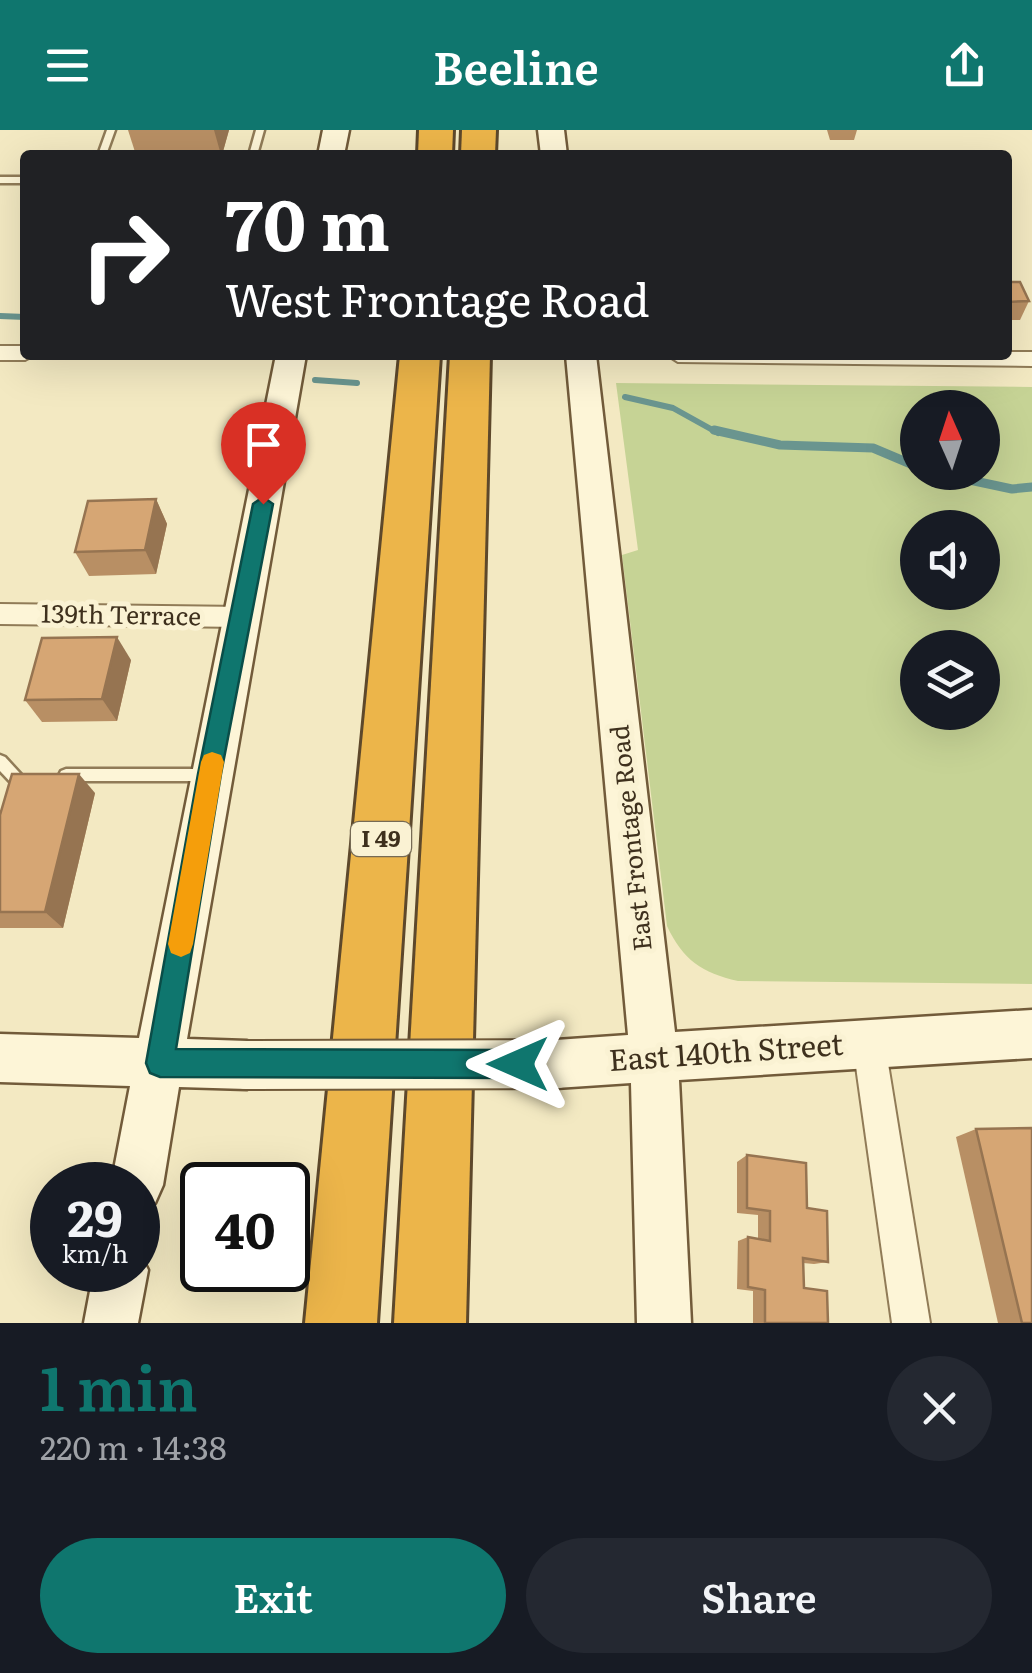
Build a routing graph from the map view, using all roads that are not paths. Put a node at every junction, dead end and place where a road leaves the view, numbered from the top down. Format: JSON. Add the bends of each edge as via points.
{"nodes":[{"id":1,"x":290,"y":360,"type":"edge"},
{"id":2,"x":420,"y":360,"type":"edge"},
{"id":3,"x":470,"y":360,"type":"edge"},
{"id":4,"x":581,"y":360,"type":"edge"},
{"id":5,"x":0,"y":614,"type":"edge"},
{"id":6,"x":243,"y":617,"type":"junction"},
{"id":7,"x":0,"y":761,"type":"edge"},
{"id":8,"x":210,"y":774,"type":"junction"},
{"id":9,"x":24,"y":787,"type":"junction"},
{"id":10,"x":10,"y":802,"type":"edge"},
{"id":11,"x":1032,"y":1034,"type":"edge"},
{"id":12,"x":868,"y":1045,"type":"junction"},
{"id":13,"x":0,"y":1058,"type":"edge"},
{"id":14,"x":654,"y":1058,"type":"junction"},
{"id":15,"x":160,"y":1063,"type":"junction"},
{"id":16,"x":141,"y":1162,"type":"edge"},
{"id":17,"x":117,"y":1292,"type":"edge"},
{"id":18,"x":111,"y":1323,"type":"edge"},
{"id":19,"x":341,"y":1323,"type":"edge"},
{"id":20,"x":430,"y":1323,"type":"edge"},
{"id":21,"x":664,"y":1323,"type":"edge"},
{"id":22,"x":910,"y":1323,"type":"edge"}],
"edges":[{"from":1,"to":6,"type":"street"},
{"from":2,"to":19,"type":"highway","number":"I 49"},
{"from":3,"to":20,"type":"highway"},
{"from":4,"to":14,"type":"street","name":"East Frontage Road"},
{"from":5,"to":6,"type":"street","name":"139th Terrace"},
{"from":6,"to":8,"type":"street"},
{"from":7,"to":9,"type":"lane"},
{"from":8,"to":9,"type":"lane","via":[[48,777]]},
{"from":8,"to":15,"type":"street"},
{"from":9,"to":10,"type":"lane"},
{"from":11,"to":12,"type":"street","name":"East 140th Street"},
{"from":12,"to":14,"type":"street","name":"East 140th Street"},
{"from":12,"to":22,"type":"street"},
{"from":13,"to":15,"type":"street","name":"East 140th Street"},
{"from":14,"to":15,"type":"street","name":"East 140th Street","bridge":true,"via":[[556,1064]]},
{"from":14,"to":21,"type":"street","name":"East Frontage Road"},
{"from":15,"to":16,"type":"street"},
{"from":17,"to":18,"type":"street"}]}
